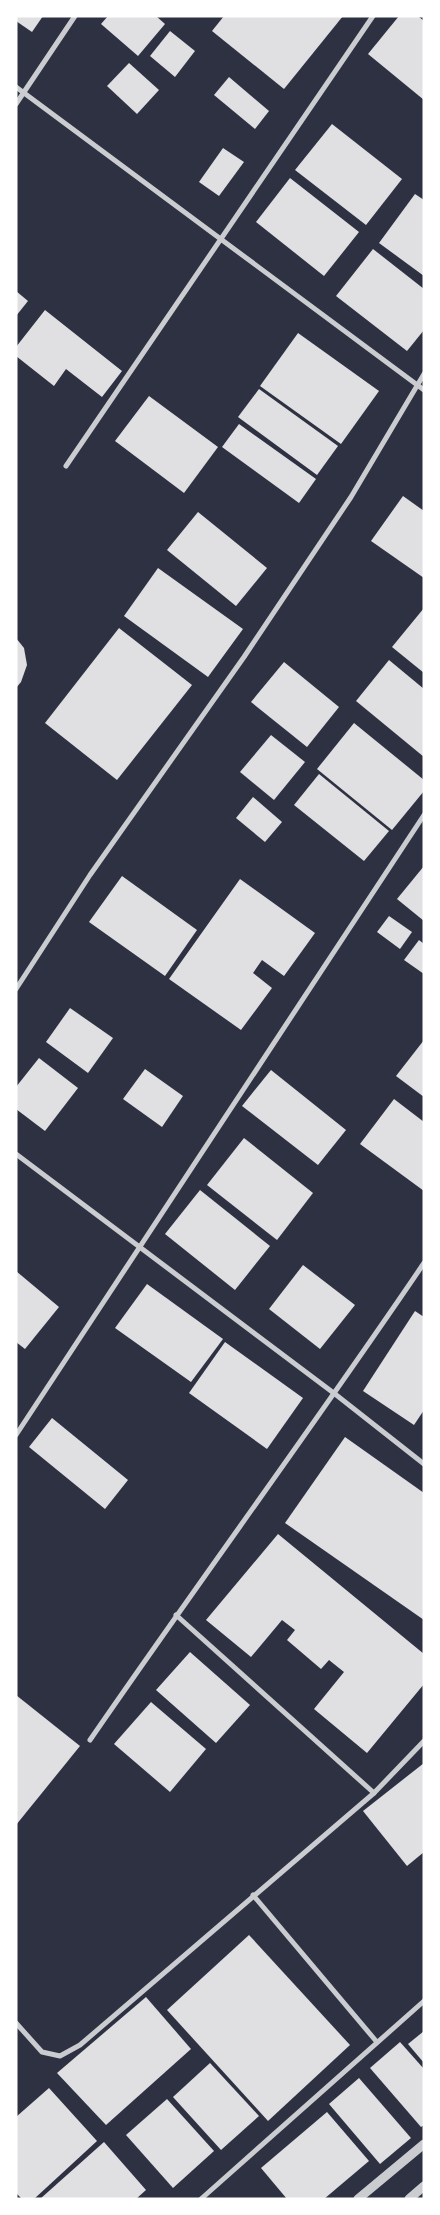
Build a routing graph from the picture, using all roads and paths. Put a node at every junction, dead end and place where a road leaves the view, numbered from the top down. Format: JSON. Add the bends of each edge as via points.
{"nodes":[{"id":1,"x":75,"y":16,"type":"edge"},
{"id":2,"x":372,"y":16,"type":"edge"},
{"id":3,"x":16,"y":87,"type":"edge"},
{"id":4,"x":24,"y":93,"type":"junction"},
{"id":5,"x":16,"y":104,"type":"edge"},
{"id":6,"x":221,"y":240,"type":"junction"},
{"id":7,"x":424,"y":374,"type":"edge"},
{"id":8,"x":417,"y":384,"type":"junction"},
{"id":9,"x":424,"y":390,"type":"edge"},
{"id":10,"x":66,"y":466,"type":"dead end"},
{"id":11,"x":424,"y":816,"type":"edge"},
{"id":12,"x":16,"y":989,"type":"edge"},
{"id":13,"x":16,"y":1154,"type":"edge"},
{"id":14,"x":140,"y":1247,"type":"junction"},
{"id":15,"x":424,"y":1263,"type":"edge"},
{"id":16,"x":335,"y":1394,"type":"junction"},
{"id":17,"x":16,"y":1435,"type":"edge"},
{"id":18,"x":424,"y":1464,"type":"edge"},
{"id":19,"x":176,"y":1615,"type":"junction"},
{"id":20,"x":90,"y":1740,"type":"dead end"},
{"id":21,"x":424,"y":1741,"type":"edge"},
{"id":22,"x":374,"y":1793,"type":"junction"},
{"id":23,"x":253,"y":1895,"type":"junction"},
{"id":24,"x":424,"y":2001,"type":"edge"},
{"id":25,"x":16,"y":2023,"type":"edge"},
{"id":26,"x":376,"y":2041,"type":"junction"},
{"id":27,"x":424,"y":2144,"type":"edge"},
{"id":28,"x":424,"y":2186,"type":"edge"},
{"id":29,"x":202,"y":2199,"type":"edge"},
{"id":30,"x":358,"y":2199,"type":"edge"},
{"id":31,"x":409,"y":2199,"type":"edge"}],
"edges":[{"from":1,"to":4,"type":"street"},
{"from":2,"to":6,"type":"street"},
{"from":3,"to":4,"type":"street"},
{"from":4,"to":5,"type":"street"},
{"from":4,"to":6,"type":"street"},
{"from":6,"to":8,"type":"street"},
{"from":6,"to":10,"type":"street"},
{"from":7,"to":8,"type":"street"},
{"from":8,"to":9,"type":"street"},
{"from":8,"to":12,"type":"street","via":[[346,506],[90,876]]},
{"from":11,"to":14,"type":"street"},
{"from":13,"to":14,"type":"street"},
{"from":14,"to":16,"type":"street"},
{"from":14,"to":17,"type":"street"},
{"from":15,"to":16,"type":"street"},
{"from":16,"to":18,"type":"street"},
{"from":16,"to":19,"type":"street"},
{"from":19,"to":20,"type":"street"},
{"from":19,"to":22,"type":"street"},
{"from":21,"to":22,"type":"street"},
{"from":22,"to":23,"type":"street"},
{"from":23,"to":25,"type":"street","via":[[80,2045],[60,2056],[42,2052]]},
{"from":23,"to":26,"type":"street"},
{"from":24,"to":26,"type":"street"},
{"from":26,"to":29,"type":"street"},
{"from":27,"to":30,"type":"street"},
{"from":28,"to":31,"type":"street"}]}
